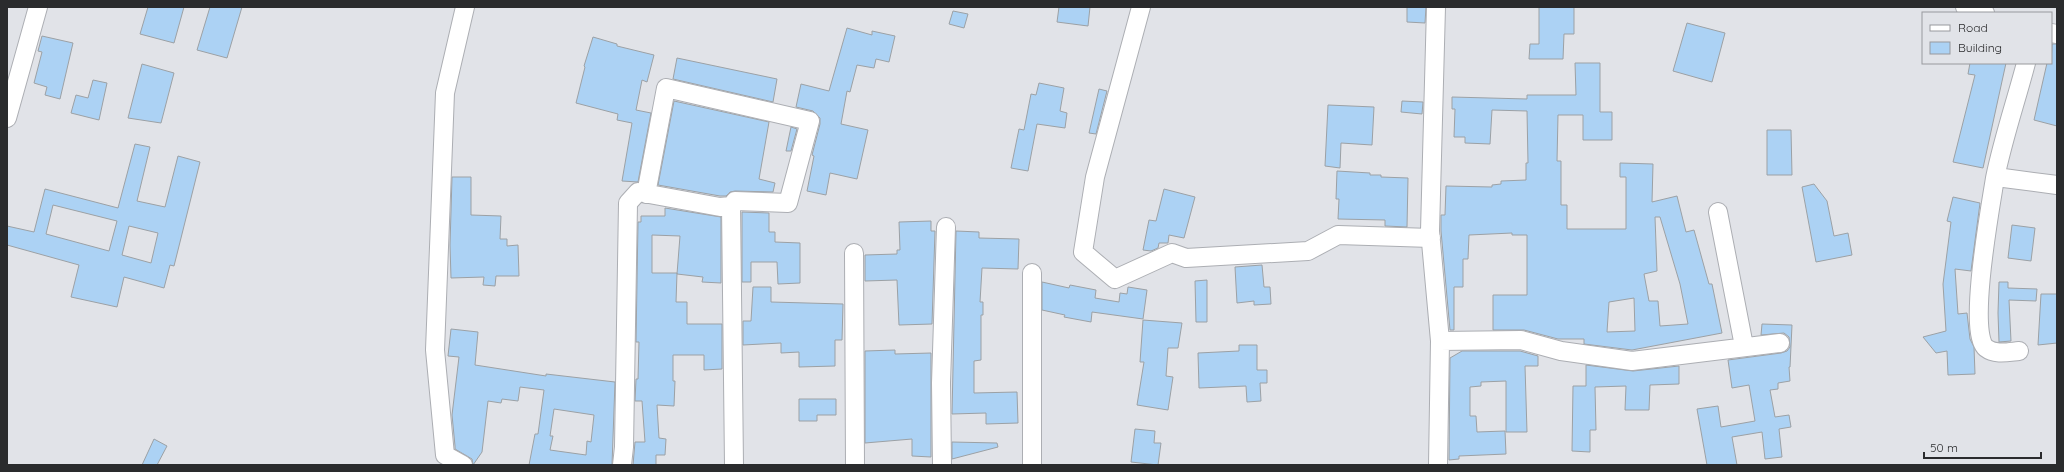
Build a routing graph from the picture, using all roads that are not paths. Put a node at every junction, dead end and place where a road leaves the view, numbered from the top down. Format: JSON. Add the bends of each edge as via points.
{"nodes":[{"id":1,"x":38,"y":7,"type":"edge"},
{"id":2,"x":465,"y":7,"type":"edge"},
{"id":3,"x":1141,"y":7,"type":"edge"},
{"id":4,"x":1436,"y":7,"type":"edge"},
{"id":5,"x":1965,"y":7,"type":"edge"},
{"id":6,"x":1982,"y":12,"type":"edge"},
{"id":7,"x":2026,"y":64,"type":"edge"},
{"id":8,"x":7,"y":118,"type":"edge"},
{"id":9,"x":1996,"y":177,"type":"junction"},
{"id":10,"x":2057,"y":185,"type":"edge"},
{"id":11,"x":646,"y":194,"type":"junction"},
{"id":12,"x":731,"y":206,"type":"junction"},
{"id":13,"x":1718,"y":212,"type":"dead end"},
{"id":14,"x":946,"y":227,"type":"dead end"},
{"id":15,"x":1431,"y":238,"type":"junction"},
{"id":16,"x":854,"y":253,"type":"dead end"},
{"id":17,"x":1032,"y":273,"type":"dead end"},
{"id":18,"x":1440,"y":341,"type":"junction"},
{"id":19,"x":1780,"y":343,"type":"dead end"},
{"id":20,"x":1744,"y":346,"type":"junction"},
{"id":21,"x":2019,"y":351,"type":"dead end"},
{"id":22,"x":463,"y":465,"type":"edge"},
{"id":23,"x":622,"y":465,"type":"edge"},
{"id":24,"x":734,"y":465,"type":"edge"},
{"id":25,"x":855,"y":465,"type":"edge"},
{"id":26,"x":942,"y":465,"type":"edge"},
{"id":27,"x":1032,"y":465,"type":"edge"},
{"id":28,"x":1438,"y":465,"type":"edge"}],
"edges":[{"from":1,"to":8,"type":"street"},
{"from":2,"to":22,"type":"street","via":[[446,93],[435,350],[445,455]]},
{"from":3,"to":15,"type":"street","via":[[1095,177],[1083,252],[1115,279],[1172,252],[1186,258],[1308,250],[1338,235]]},
{"from":4,"to":15,"type":"street"},
{"from":5,"to":6,"type":"street"},
{"from":7,"to":9,"type":"street"},
{"from":9,"to":10,"type":"street"},
{"from":9,"to":21,"type":"street","via":[[1979,289],[1981,338],[1985,348],[1994,353]]},
{"from":11,"to":12,"type":"street","via":[[720,207]]},
{"from":11,"to":12,"type":"street","via":[[666,88],[810,121],[788,203],[735,200]]},
{"from":11,"to":23,"type":"street","via":[[638,192],[628,203]]},
{"from":12,"to":24,"type":"street"},
{"from":13,"to":20,"type":"street"},
{"from":14,"to":26,"type":"street","via":[[941,383]]},
{"from":15,"to":18,"type":"street"},
{"from":16,"to":25,"type":"street"},
{"from":17,"to":27,"type":"street"},
{"from":18,"to":20,"type":"street","via":[[1521,340],[1561,350],[1632,361]]},
{"from":18,"to":28,"type":"street"},
{"from":19,"to":20,"type":"street"}]}
